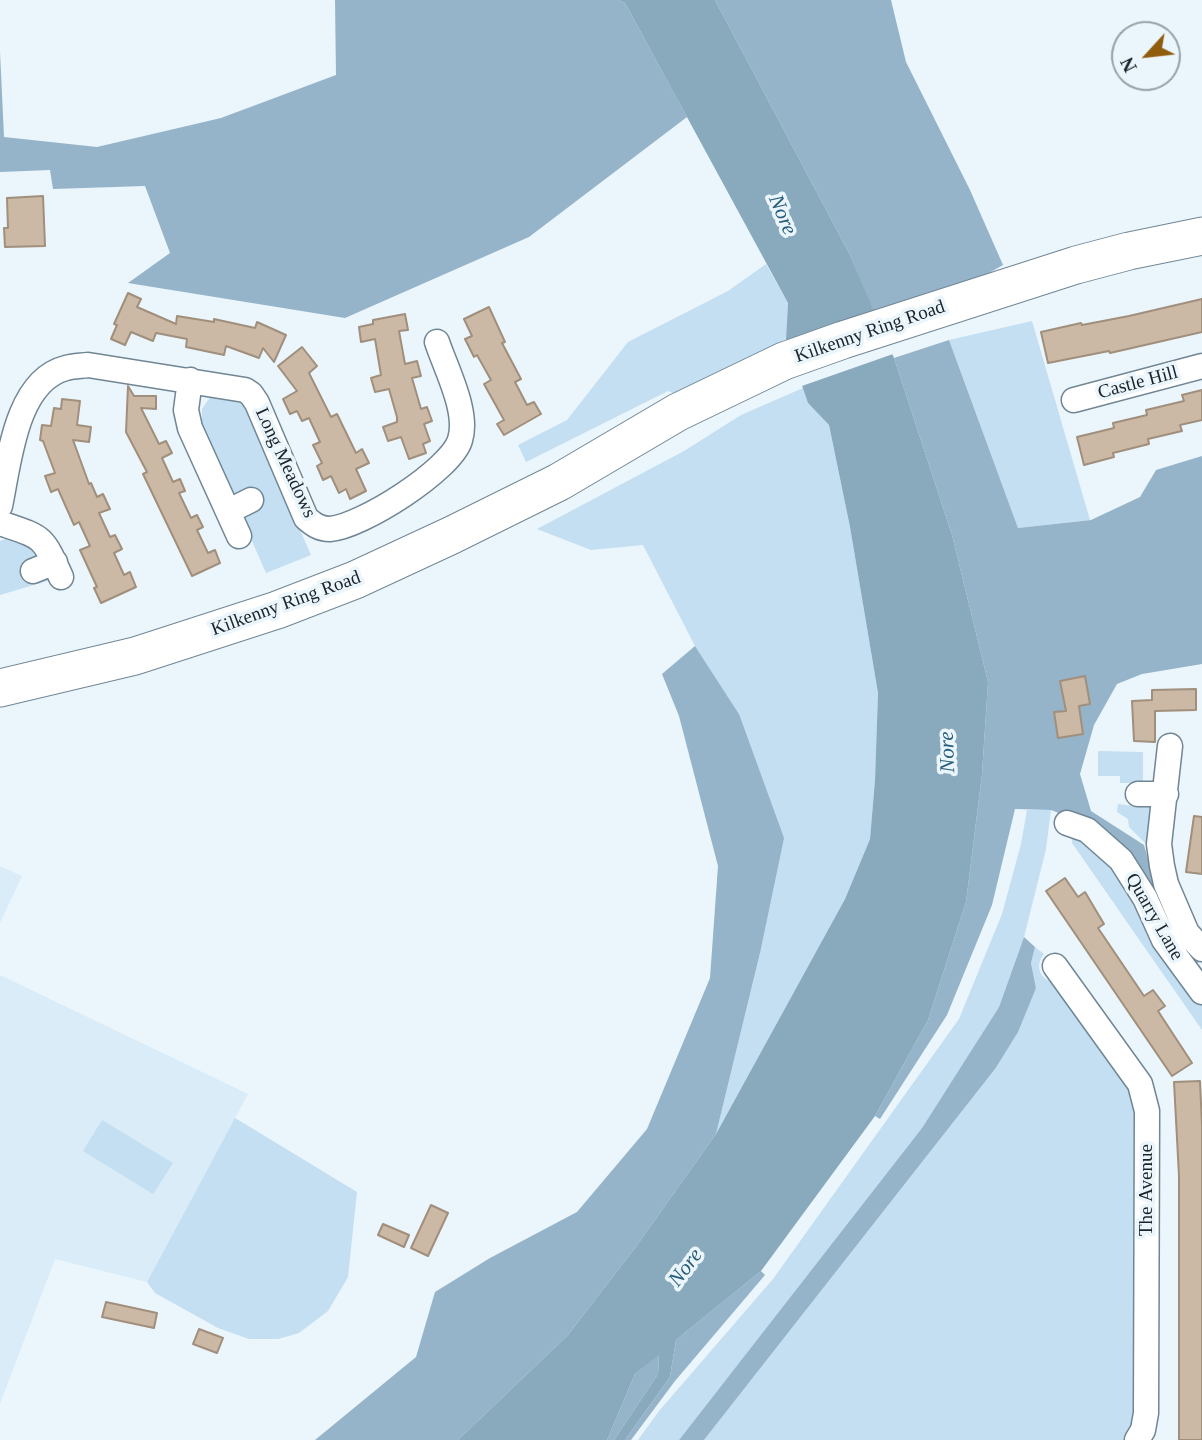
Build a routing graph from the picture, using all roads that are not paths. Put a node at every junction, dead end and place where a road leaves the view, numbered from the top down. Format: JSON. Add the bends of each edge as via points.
{"nodes":[{"id":1,"x":1202,"y":236,"type":"edge"},
{"id":2,"x":1202,"y":257,"type":"edge"},
{"id":3,"x":1025,"y":291,"type":"junction"},
{"id":4,"x":437,"y":342,"type":"dead end"},
{"id":5,"x":1202,"y":366,"type":"edge"},
{"id":6,"x":190,"y":380,"type":"junction"},
{"id":7,"x":1073,"y":398,"type":"dead end"},
{"id":8,"x":0,"y":506,"type":"edge"},
{"id":9,"x":0,"y":523,"type":"edge"},
{"id":10,"x":239,"y":537,"type":"dead end"},
{"id":11,"x":50,"y":570,"type":"dead end"},
{"id":12,"x":0,"y":688,"type":"edge"},
{"id":13,"x":1170,"y":746,"type":"dead end"},
{"id":14,"x":1138,"y":794,"type":"dead end"},
{"id":15,"x":1166,"y":794,"type":"junction"},
{"id":16,"x":1067,"y":823,"type":"dead end"},
{"id":17,"x":1202,"y":949,"type":"edge"},
{"id":18,"x":1055,"y":966,"type":"dead end"},
{"id":19,"x":1202,"y":992,"type":"edge"},
{"id":20,"x":1137,"y":1440,"type":"edge"}],
"edges":[{"from":1,"to":3,"type":"highway","name":"Kilkenny Ring Road","via":[[1129,251]]},
{"from":2,"to":3,"type":"highway","name":"Kilkenny Ring Road"},
{"from":3,"to":12,"type":"highway","name":"Kilkenny Ring Road","via":[[784,361],[682,421],[648,449],[559,482],[355,580],[135,656]]},
{"from":4,"to":6,"type":"street","name":"Long Meadows","via":[[463,424],[452,456],[424,482],[393,501],[328,529],[306,518],[251,394]]},
{"from":5,"to":7,"type":"street","name":"Castle Hill"},
{"from":6,"to":8,"type":"street","name":"Long Meadows","via":[[88,365],[64,368],[44,379],[21,412]]},
{"from":6,"to":10,"type":"street","via":[[186,410],[190,428],[240,505]]},
{"from":9,"to":11,"type":"street","via":[[38,536],[47,545]]},
{"from":13,"to":15,"type":"street"},
{"from":14,"to":15,"type":"street"},
{"from":15,"to":17,"type":"street","via":[[1159,844],[1161,866],[1187,933]]},
{"from":16,"to":19,"type":"street","name":"Quarry Lane","via":[[1087,830],[1121,860],[1164,940]]},
{"from":18,"to":20,"type":"street","name":"The Avenue","via":[[1140,1084],[1147,1111],[1146,1413]]}]}
